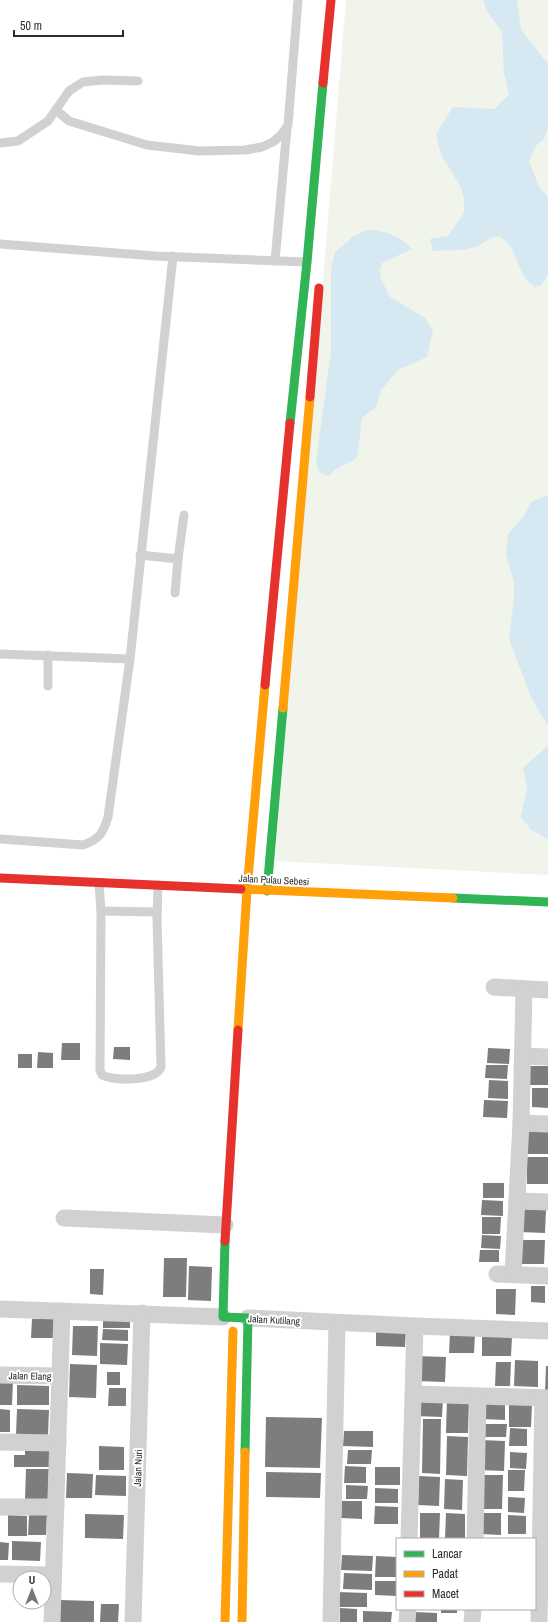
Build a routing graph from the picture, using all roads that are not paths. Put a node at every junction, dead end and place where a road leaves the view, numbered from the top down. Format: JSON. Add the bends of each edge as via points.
{"nodes":[{"id":1,"x":298,"y":0,"type":"edge"},
{"id":2,"x":331,"y":0,"type":"edge"},
{"id":3,"x":138,"y":81,"type":"dead end"},
{"id":4,"x":56,"y":110,"type":"junction"},
{"id":5,"x":288,"y":125,"type":"junction"},
{"id":6,"x":0,"y":143,"type":"edge"},
{"id":7,"x":0,"y":244,"type":"edge"},
{"id":8,"x":173,"y":256,"type":"junction"},
{"id":9,"x":275,"y":261,"type":"junction"},
{"id":10,"x":307,"y":262,"type":"junction"},
{"id":11,"x":320,"y":278,"type":"dead end"},
{"id":12,"x":184,"y":515,"type":"dead end"},
{"id":13,"x":140,"y":555,"type":"junction"},
{"id":14,"x":178,"y":559,"type":"junction"},
{"id":15,"x":175,"y":593,"type":"dead end"},
{"id":16,"x":0,"y":654,"type":"edge"},
{"id":17,"x":48,"y":656,"type":"junction"},
{"id":18,"x":130,"y":659,"type":"junction"},
{"id":19,"x":48,"y":686,"type":"dead end"},
{"id":20,"x":0,"y":839,"type":"edge"},
{"id":21,"x":0,"y":878,"type":"edge"},
{"id":22,"x":99,"y":883,"type":"junction"},
{"id":23,"x":158,"y":885,"type":"junction"},
{"id":24,"x":247,"y":890,"type":"junction"},
{"id":25,"x":267,"y":891,"type":"junction"},
{"id":26,"x":548,"y":902,"type":"edge"},
{"id":27,"x":101,"y":911,"type":"junction"},
{"id":28,"x":157,"y":912,"type":"junction"},
{"id":29,"x":494,"y":987,"type":"dead end"},
{"id":30,"x":524,"y":990,"type":"junction"},
{"id":31,"x":548,"y":990,"type":"edge"},
{"id":32,"x":523,"y":1056,"type":"junction"},
{"id":33,"x":548,"y":1057,"type":"edge"},
{"id":34,"x":521,"y":1123,"type":"junction"},
{"id":35,"x":548,"y":1124,"type":"edge"},
{"id":36,"x":517,"y":1201,"type":"junction"},
{"id":37,"x":548,"y":1202,"type":"edge"},
{"id":38,"x":64,"y":1218,"type":"dead end"},
{"id":39,"x":224,"y":1225,"type":"junction"},
{"id":40,"x":548,"y":1276,"type":"edge"},
{"id":41,"x":0,"y":1309,"type":"edge"},
{"id":42,"x":62,"y":1311,"type":"junction"},
{"id":43,"x":142,"y":1313,"type":"junction"},
{"id":44,"x":235,"y":1318,"type":"junction"},
{"id":45,"x":337,"y":1323,"type":"junction"},
{"id":46,"x":415,"y":1326,"type":"junction"},
{"id":47,"x":548,"y":1331,"type":"edge"},
{"id":48,"x":0,"y":1375,"type":"edge"},
{"id":49,"x":60,"y":1376,"type":"junction"},
{"id":50,"x":413,"y":1394,"type":"junction"},
{"id":51,"x":478,"y":1396,"type":"junction"},
{"id":52,"x":546,"y":1398,"type":"edge"},
{"id":53,"x":230,"y":1421,"type":"junction"},
{"id":54,"x":246,"y":1422,"type":"junction"},
{"id":55,"x":0,"y":1442,"type":"edge"},
{"id":56,"x":58,"y":1443,"type":"junction"},
{"id":57,"x":545,"y":1468,"type":"edge"},
{"id":58,"x":0,"y":1507,"type":"edge"},
{"id":59,"x":56,"y":1507,"type":"junction"},
{"id":60,"x":544,"y":1535,"type":"edge"},
{"id":61,"x":409,"y":1538,"type":"edge"},
{"id":62,"x":474,"y":1538,"type":"edge"},
{"id":63,"x":0,"y":1574,"type":"edge"},
{"id":64,"x":53,"y":1575,"type":"junction"},
{"id":65,"x":408,"y":1610,"type":"edge"},
{"id":66,"x":473,"y":1610,"type":"edge"},
{"id":67,"x":52,"y":1622,"type":"edge"},
{"id":68,"x":132,"y":1622,"type":"edge"},
{"id":69,"x":225,"y":1622,"type":"edge"},
{"id":70,"x":242,"y":1622,"type":"edge"},
{"id":71,"x":331,"y":1622,"type":"edge"},
{"id":72,"x":407,"y":1622,"type":"edge"},
{"id":73,"x":472,"y":1622,"type":"edge"},
{"id":74,"x":539,"y":1622,"type":"edge"}],
"edges":[{"from":1,"to":5,"type":"lane"},
{"from":2,"to":10,"type":"street"},
{"from":3,"to":4,"type":"lane","via":[[83,82],[69,91]]},
{"from":4,"to":5,"type":"lane","via":[[69,121],[147,145],[199,151],[244,150],[262,146],[281,136]]},
{"from":4,"to":6,"type":"lane","via":[[48,121],[18,141]]},
{"from":5,"to":9,"type":"lane"},
{"from":7,"to":8,"type":"lane"},
{"from":8,"to":9,"type":"lane"},
{"from":8,"to":13,"type":"lane"},
{"from":9,"to":10,"type":"lane"},
{"from":10,"to":24,"type":"street","via":[[280,515]]},
{"from":11,"to":25,"type":"street"},
{"from":12,"to":14,"type":"lane"},
{"from":13,"to":14,"type":"lane"},
{"from":13,"to":18,"type":"lane"},
{"from":14,"to":15,"type":"lane"},
{"from":16,"to":17,"type":"lane"},
{"from":17,"to":18,"type":"lane"},
{"from":17,"to":19,"type":"lane"},
{"from":18,"to":20,"type":"lane","via":[[108,817],[103,832],[94,841],[83,844]]},
{"from":21,"to":22,"type":"street","name":"Jalan Pulau Sebesi"},
{"from":22,"to":23,"type":"street","name":"Jalan Pulau Sebesi"},
{"from":22,"to":27,"type":"lane"},
{"from":23,"to":24,"type":"street","name":"Jalan Pulau Sebesi"},
{"from":23,"to":28,"type":"lane"},
{"from":24,"to":25,"type":"street","name":"Jalan Pulau Sebesi"},
{"from":24,"to":39,"type":"street"},
{"from":25,"to":26,"type":"street","name":"Jalan Pulau Sebesi"},
{"from":27,"to":28,"type":"lane"},
{"from":27,"to":28,"type":"lane","via":[[100,1070],[102,1075],[108,1078],[119,1079],[152,1076],[159,1072],[161,1067]]},
{"from":29,"to":30,"type":"street"},
{"from":30,"to":31,"type":"street"},
{"from":30,"to":32,"type":"street"},
{"from":32,"to":33,"type":"street"},
{"from":32,"to":34,"type":"street"},
{"from":34,"to":35,"type":"street"},
{"from":34,"to":36,"type":"street"},
{"from":36,"to":37,"type":"street"},
{"from":36,"to":40,"type":"street","via":[[505,1274]]},
{"from":38,"to":39,"type":"street"},
{"from":39,"to":44,"type":"street"},
{"from":41,"to":42,"type":"street","name":"Jalan Kutilang"},
{"from":42,"to":43,"type":"street","name":"Jalan Kutilang"},
{"from":42,"to":49,"type":"street"},
{"from":43,"to":44,"type":"street","name":"Jalan Kutilang"},
{"from":43,"to":68,"type":"street","name":"Jalan Nuri"},
{"from":44,"to":45,"type":"street","name":"Jalan Kutilang"},
{"from":44,"to":53,"type":"street"},
{"from":44,"to":54,"type":"street"},
{"from":45,"to":46,"type":"street","name":"Jalan Kutilang"},
{"from":45,"to":71,"type":"street"},
{"from":46,"to":47,"type":"street","name":"Jalan Kutilang"},
{"from":46,"to":50,"type":"street"},
{"from":48,"to":49,"type":"street","name":"Jalan Elang"},
{"from":49,"to":56,"type":"street"},
{"from":50,"to":51,"type":"street"},
{"from":50,"to":61,"type":"street"},
{"from":51,"to":52,"type":"street"},
{"from":51,"to":62,"type":"street"},
{"from":52,"to":57,"type":"street"},
{"from":53,"to":54,"type":"street"},
{"from":53,"to":69,"type":"street"},
{"from":54,"to":70,"type":"street"},
{"from":55,"to":56,"type":"street"},
{"from":56,"to":59,"type":"street"},
{"from":57,"to":60,"type":"street"},
{"from":58,"to":59,"type":"street"},
{"from":59,"to":64,"type":"street"},
{"from":60,"to":74,"type":"street"},
{"from":63,"to":64,"type":"street"},
{"from":64,"to":67,"type":"street"},
{"from":65,"to":72,"type":"street"},
{"from":66,"to":73,"type":"street"}]}
